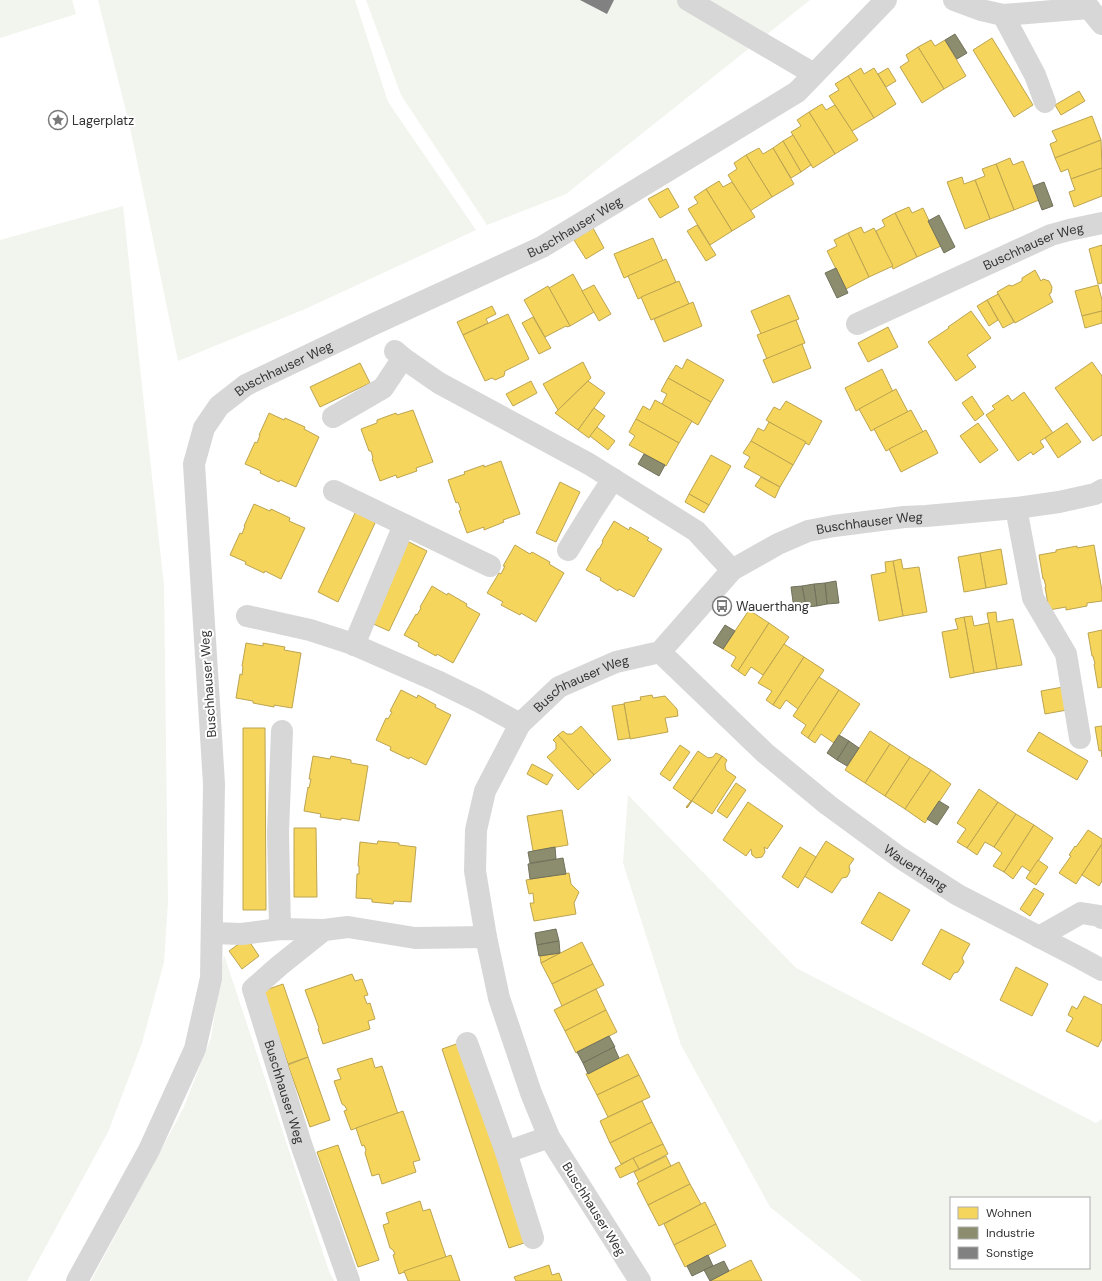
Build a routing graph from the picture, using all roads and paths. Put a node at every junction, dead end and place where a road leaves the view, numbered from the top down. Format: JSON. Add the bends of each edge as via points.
{"nodes":[{"id":1,"x":688,"y":0,"type":"edge"},
{"id":2,"x":886,"y":0,"type":"edge"},
{"id":3,"x":954,"y":0,"type":"edge"},
{"id":4,"x":1095,"y":11,"type":"edge"},
{"id":5,"x":1003,"y":15,"type":"junction"},
{"id":6,"x":814,"y":74,"type":"junction"},
{"id":7,"x":1045,"y":102,"type":"dead end"},
{"id":8,"x":1102,"y":224,"type":"edge"},
{"id":9,"x":857,"y":324,"type":"dead end"},
{"id":10,"x":333,"y":416,"type":"dead end"},
{"id":11,"x":613,"y":479,"type":"junction"},
{"id":12,"x":334,"y":491,"type":"dead end"},
{"id":13,"x":1100,"y":497,"type":"edge"},
{"id":14,"x":1016,"y":508,"type":"junction"},
{"id":15,"x":404,"y":525,"type":"junction"},
{"id":16,"x":568,"y":550,"type":"dead end"},
{"id":17,"x":490,"y":566,"type":"dead end"},
{"id":18,"x":732,"y":570,"type":"junction"},
{"id":19,"x":247,"y":616,"type":"dead end"},
{"id":20,"x":354,"y":645,"type":"junction"},
{"id":21,"x":660,"y":652,"type":"junction"},
{"id":22,"x":520,"y":724,"type":"junction"},
{"id":23,"x":282,"y":731,"type":"dead end"},
{"id":24,"x":1080,"y":738,"type":"dead end"},
{"id":25,"x":1102,"y":918,"type":"edge"},
{"id":26,"x":280,"y":929,"type":"junction"},
{"id":27,"x":324,"y":930,"type":"junction"},
{"id":28,"x":212,"y":933,"type":"junction"},
{"id":29,"x":486,"y":937,"type":"junction"},
{"id":30,"x":1039,"y":937,"type":"junction"},
{"id":31,"x":1102,"y":970,"type":"edge"},
{"id":32,"x":467,"y":1042,"type":"dead end"},
{"id":33,"x":549,"y":1137,"type":"junction"},
{"id":34,"x":506,"y":1152,"type":"junction"},
{"id":35,"x":533,"y":1238,"type":"dead end"},
{"id":36,"x":77,"y":1281,"type":"edge"},
{"id":37,"x":349,"y":1281,"type":"edge"},
{"id":38,"x":640,"y":1281,"type":"edge"}],
"edges":[{"from":1,"to":6,"type":"street"},
{"from":2,"to":6,"type":"street","name":"Buschhauser Weg"},
{"from":3,"to":5,"type":"street"},
{"from":4,"to":5,"type":"street"},
{"from":5,"to":7,"type":"street","via":[[1035,75]]},
{"from":6,"to":28,"type":"street","name":"Buschhauser Weg","via":[[797,92],[542,247],[246,385],[219,406],[204,428],[194,464],[214,784]]},
{"from":8,"to":9,"type":"street","name":"Buschhauser Weg","via":[[1051,235]]},
{"from":10,"to":11,"type":"street","via":[[384,388],[399,354],[439,383]]},
{"from":11,"to":16,"type":"street"},
{"from":11,"to":18,"type":"street","via":[[696,531]]},
{"from":12,"to":15,"type":"street"},
{"from":13,"to":14,"type":"street","name":"Buschhauser Weg"},
{"from":14,"to":18,"type":"street","name":"Buschhauser Weg","via":[[904,517],[808,531],[778,544]]},
{"from":14,"to":24,"type":"street","via":[[1033,598],[1066,654]]},
{"from":15,"to":17,"type":"street"},
{"from":15,"to":20,"type":"street"},
{"from":18,"to":21,"type":"street","name":"Buschhauser Weg"},
{"from":19,"to":20,"type":"street","via":[[310,630]]},
{"from":20,"to":22,"type":"street","via":[[438,681]]},
{"from":21,"to":22,"type":"street","name":"Buschhauser Weg","via":[[616,662],[559,687]]},
{"from":21,"to":30,"type":"street","name":"Wauerthang","via":[[764,753],[828,805],[899,857],[958,895]]},
{"from":22,"to":29,"type":"street","name":"Buschhauser Weg","via":[[485,791],[476,830],[475,871]]},
{"from":23,"to":26,"type":"street","via":[[278,832]]},
{"from":25,"to":30,"type":"street","via":[[1081,913]]},
{"from":26,"to":27,"type":"street"},
{"from":26,"to":28,"type":"street","via":[[242,934]]},
{"from":27,"to":29,"type":"street","via":[[348,927],[415,938]]},
{"from":27,"to":37,"type":"street","name":"Buschhauser Weg","via":[[253,989],[301,1144]]},
{"from":28,"to":36,"type":"street","name":"Buschhauser Weg","via":[[211,978],[195,1049],[149,1150]]},
{"from":29,"to":33,"type":"street","name":"Buschhauser Weg","via":[[499,998],[531,1093]]},
{"from":30,"to":31,"type":"street","name":"Wauerthang"},
{"from":32,"to":34,"type":"street"},
{"from":33,"to":34,"type":"street"},
{"from":33,"to":38,"type":"street","name":"Buschhauser Weg"},
{"from":34,"to":35,"type":"street"}]}
